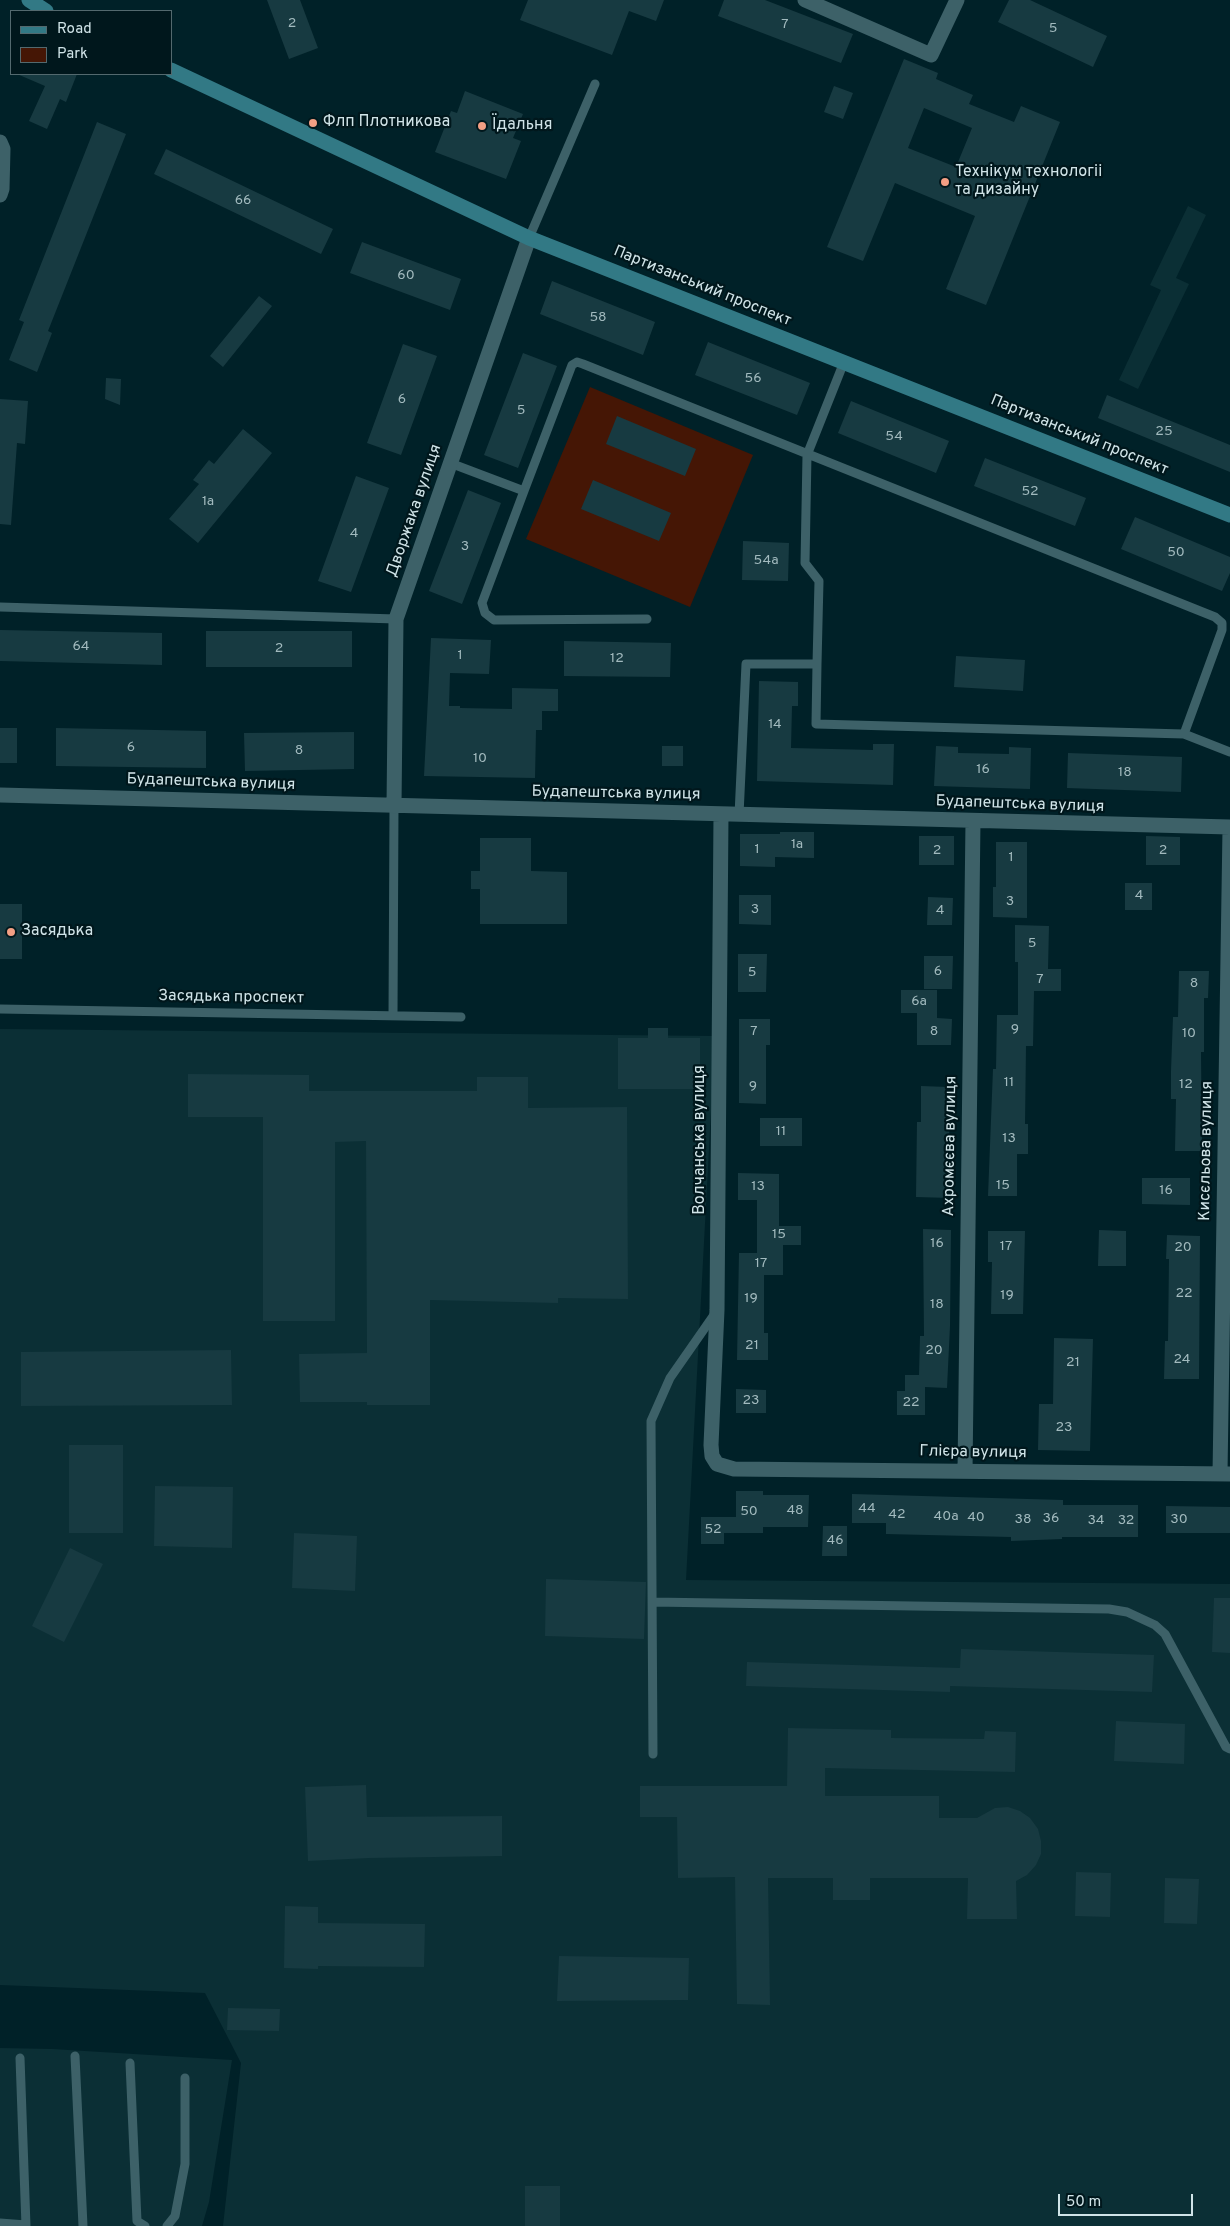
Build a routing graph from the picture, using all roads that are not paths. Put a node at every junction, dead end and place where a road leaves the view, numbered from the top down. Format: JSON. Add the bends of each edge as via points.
{"nodes":[{"id":1,"x":29,"y":0,"type":"edge"},
{"id":2,"x":805,"y":0,"type":"edge"},
{"id":3,"x":957,"y":0,"type":"edge"},
{"id":4,"x":44,"y":10,"type":"edge"},
{"id":5,"x":172,"y":70,"type":"edge"},
{"id":6,"x":595,"y":84,"type":"dead end"},
{"id":7,"x":0,"y":142,"type":"edge"},
{"id":8,"x":0,"y":195,"type":"edge"},
{"id":9,"x":529,"y":238,"type":"junction"},
{"id":10,"x":844,"y":362,"type":"junction"},
{"id":11,"x":807,"y":455,"type":"junction"},
{"id":12,"x":450,"y":463,"type":"junction"},
{"id":13,"x":524,"y":491,"type":"junction"},
{"id":14,"x":1230,"y":515,"type":"edge"},
{"id":15,"x":0,"y":607,"type":"edge"},
{"id":16,"x":396,"y":619,"type":"junction"},
{"id":17,"x":647,"y":619,"type":"dead end"},
{"id":18,"x":817,"y":664,"type":"junction"},
{"id":19,"x":1184,"y":734,"type":"junction"},
{"id":20,"x":1230,"y":752,"type":"edge"},
{"id":21,"x":0,"y":795,"type":"edge"},
{"id":22,"x":394,"y":806,"type":"junction"},
{"id":23,"x":721,"y":814,"type":"junction"},
{"id":24,"x":739,"y":815,"type":"junction"},
{"id":25,"x":973,"y":821,"type":"junction"},
{"id":26,"x":1230,"y":828,"type":"edge"},
{"id":27,"x":0,"y":1010,"type":"edge"},
{"id":28,"x":393,"y":1016,"type":"junction"},
{"id":29,"x":462,"y":1017,"type":"dead end"},
{"id":30,"x":717,"y":1310,"type":"junction"},
{"id":31,"x":717,"y":1464,"type":"joint"},
{"id":32,"x":965,"y":1471,"type":"junction"},
{"id":33,"x":1225,"y":1474,"type":"edge"},
{"id":34,"x":652,"y":1602,"type":"junction"},
{"id":35,"x":1230,"y":1749,"type":"edge"},
{"id":36,"x":653,"y":1754,"type":"dead end"},
{"id":37,"x":75,"y":2056,"type":"dead end"},
{"id":38,"x":20,"y":2058,"type":"dead end"},
{"id":39,"x":130,"y":2063,"type":"dead end"},
{"id":40,"x":185,"y":2078,"type":"dead end"},
{"id":41,"x":0,"y":2223,"type":"edge"},
{"id":42,"x":26,"y":2226,"type":"edge"},
{"id":43,"x":84,"y":2226,"type":"edge"},
{"id":44,"x":145,"y":2226,"type":"edge"},
{"id":45,"x":167,"y":2226,"type":"edge"}],
"edges":[{"from":1,"to":4,"type":"street"},
{"from":2,"to":3,"type":"street","via":[[931,54]]},
{"from":5,"to":9,"type":"street","name":"Партизанський проспект"},
{"from":6,"to":9,"type":"lane"},
{"from":7,"to":8,"type":"street","via":[[3,149]]},
{"from":9,"to":10,"type":"street","name":"Партизанський проспект"},
{"from":9,"to":12,"type":"street","name":"Дворжака вулиця"},
{"from":10,"to":11,"type":"lane"},
{"from":10,"to":14,"type":"street","name":"Партизанський проспект"},
{"from":11,"to":13,"type":"lane","via":[[577,362],[572,366]]},
{"from":11,"to":18,"type":"lane","via":[[806,563],[819,581]]},
{"from":11,"to":19,"type":"lane","via":[[1215,617],[1222,623],[1222,630]]},
{"from":12,"to":13,"type":"lane"},
{"from":12,"to":16,"type":"street","name":"Дворжака вулиця"},
{"from":13,"to":17,"type":"lane","via":[[482,603],[485,614],[494,620]]},
{"from":15,"to":16,"type":"lane"},
{"from":16,"to":22,"type":"street","name":"Дворжака вулиця"},
{"from":18,"to":19,"type":"lane","via":[[816,724]]},
{"from":18,"to":24,"type":"lane","via":[[746,664]]},
{"from":19,"to":20,"type":"lane"},
{"from":21,"to":22,"type":"street","name":"Будапештська вулиця"},
{"from":22,"to":23,"type":"street","name":"Будапештська вулиця"},
{"from":22,"to":28,"type":"lane"},
{"from":23,"to":24,"type":"street","name":"Будапештська вулиця"},
{"from":23,"to":30,"type":"street","name":"Волчанська вулиця"},
{"from":24,"to":25,"type":"street","name":"Будапештська вулиця"},
{"from":25,"to":26,"type":"street","name":"Будапештська вулиця"},
{"from":25,"to":32,"type":"street","name":"Ахромєєва вулиця"},
{"from":26,"to":33,"type":"street","name":"Кисєльова вулиця"},
{"from":27,"to":28,"type":"lane","name":"Засядька проспект"},
{"from":28,"to":29,"type":"lane","name":"Засядька проспект"},
{"from":30,"to":31,"type":"street","name":"Волчанська вулиця","via":[[711,1445]]},
{"from":30,"to":34,"type":"lane","via":[[670,1378],[651,1421]]},
{"from":31,"to":32,"type":"street","name":"Глієра вулиця","via":[[734,1469]]},
{"from":32,"to":33,"type":"street","name":"Глієра вулиця"},
{"from":34,"to":35,"type":"lane","via":[[1110,1609],[1127,1612],[1155,1625],[1165,1634]]},
{"from":34,"to":36,"type":"lane"},
{"from":37,"to":43,"type":"lane"},
{"from":38,"to":42,"type":"lane"},
{"from":39,"to":44,"type":"lane","via":[[137,2221]]},
{"from":40,"to":45,"type":"lane","via":[[185,2164],[175,2216]]},
{"from":41,"to":42,"type":"lane"}]}
